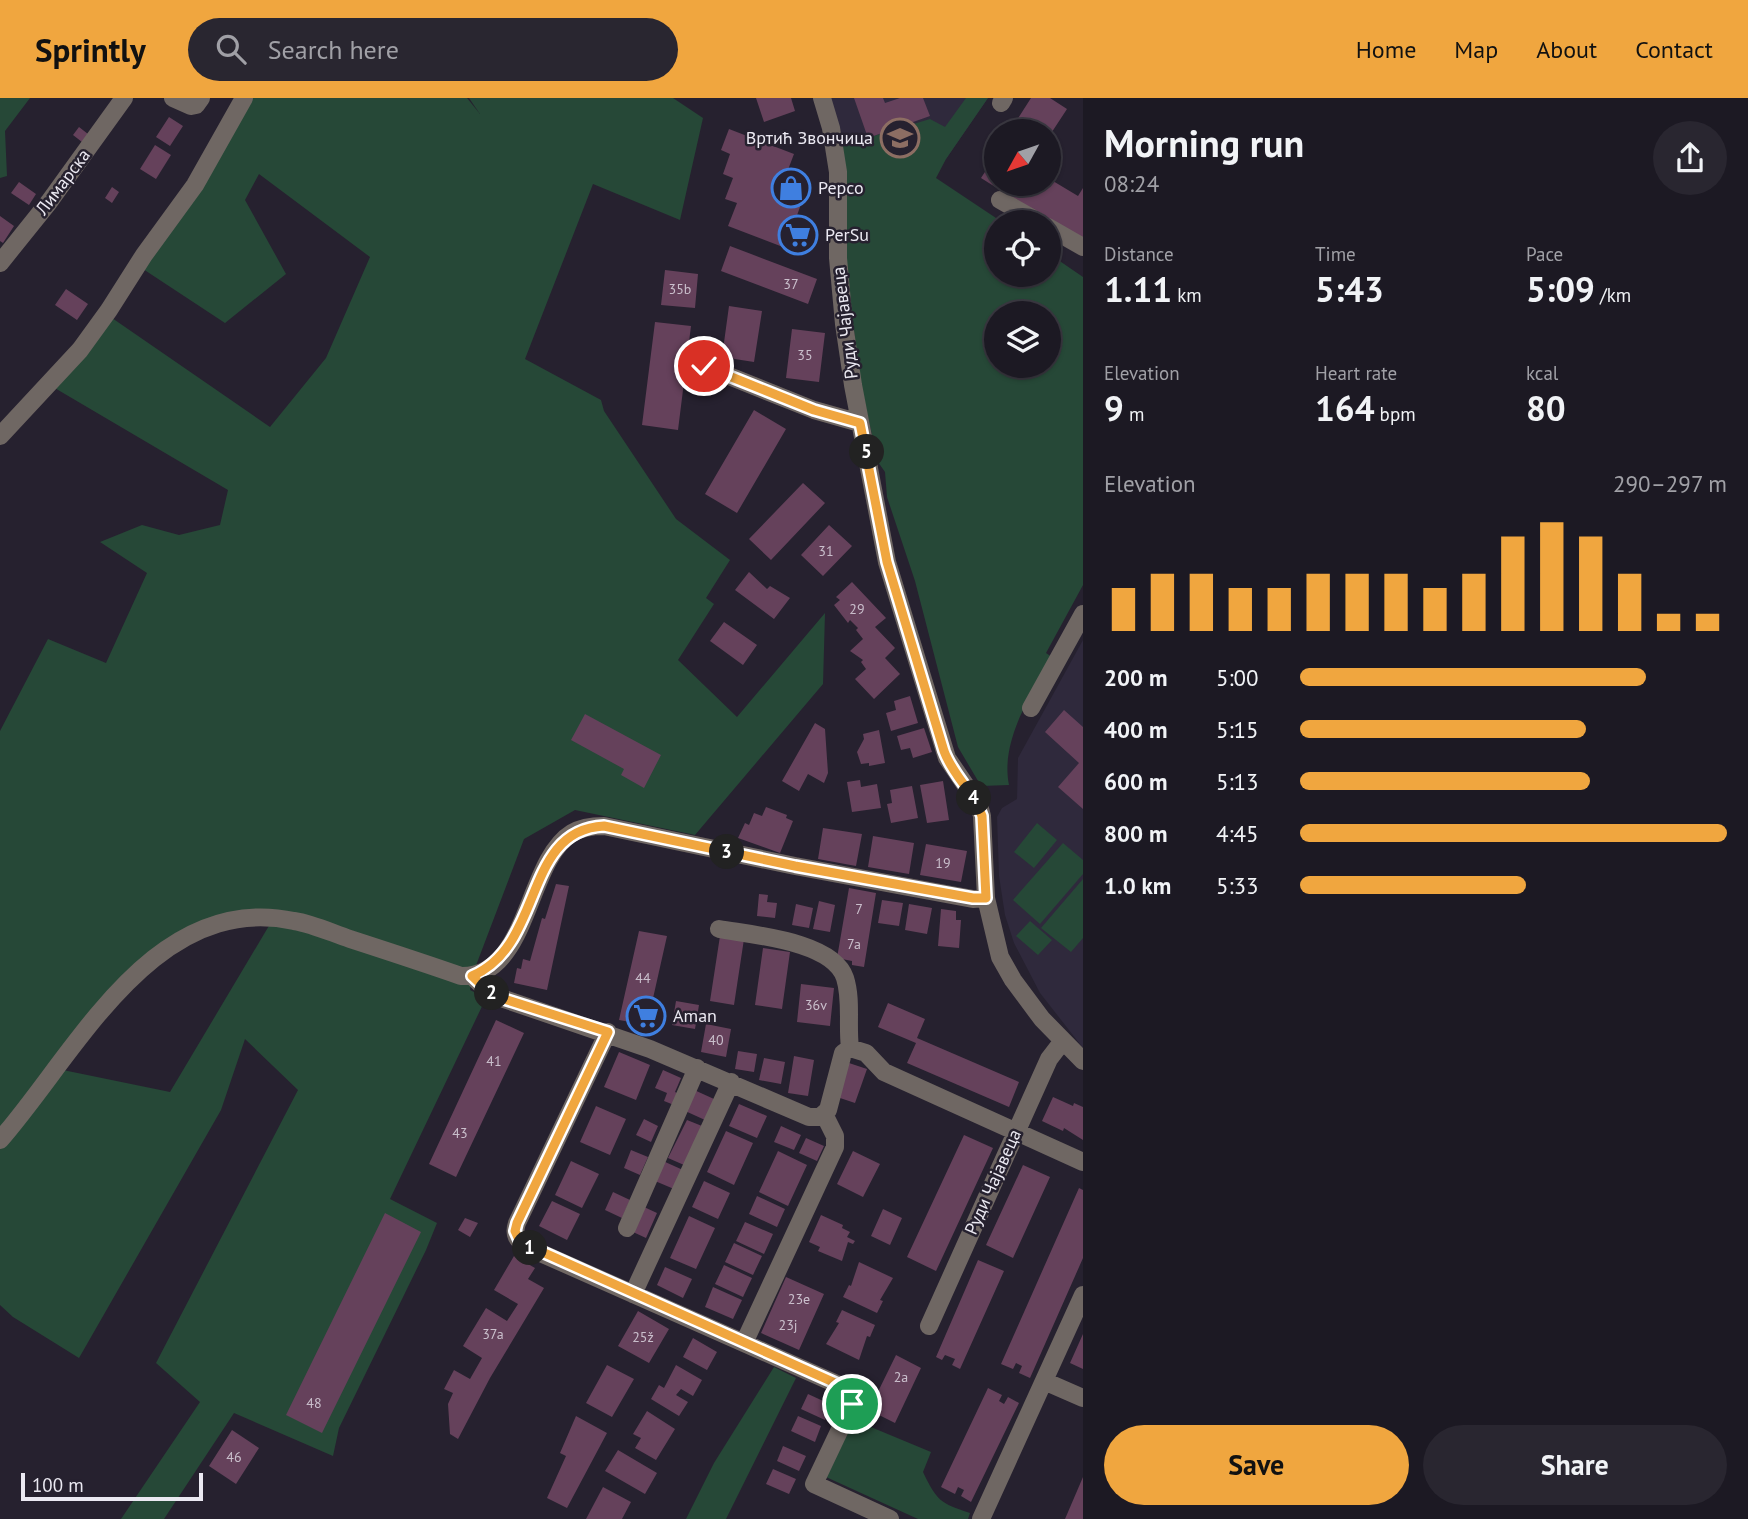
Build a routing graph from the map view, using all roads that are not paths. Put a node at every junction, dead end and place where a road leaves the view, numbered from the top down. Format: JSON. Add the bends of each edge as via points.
{"nodes":[{"id":1,"x":124,"y":98,"type":"edge"},
{"id":2,"x":173,"y":98,"type":"edge"},
{"id":3,"x":201,"y":98,"type":"edge"},
{"id":4,"x":244,"y":98,"type":"edge"},
{"id":5,"x":822,"y":98,"type":"edge"},
{"id":6,"x":1000,"y":200,"type":"dead end"},
{"id":7,"x":1018,"y":210,"type":"edge"},
{"id":8,"x":1061,"y":234,"type":"edge"},
{"id":9,"x":1083,"y":247,"type":"edge"},
{"id":10,"x":0,"y":263,"type":"edge"},
{"id":11,"x":704,"y":366,"type":"dead end"},
{"id":12,"x":860,"y":423,"type":"junction"},
{"id":13,"x":0,"y":436,"type":"edge"},
{"id":14,"x":1083,"y":614,"type":"edge"},
{"id":15,"x":1031,"y":708,"type":"dead end"},
{"id":16,"x":986,"y":898,"type":"junction"},
{"id":17,"x":719,"y":929,"type":"dead end"},
{"id":18,"x":472,"y":976,"type":"junction"},
{"id":19,"x":608,"y":1032,"type":"junction"},
{"id":20,"x":1062,"y":1042,"type":"junction"},
{"id":21,"x":850,"y":1048,"type":"junction"},
{"id":22,"x":1083,"y":1061,"type":"edge"},
{"id":23,"x":697,"y":1068,"type":"junction"},
{"id":24,"x":731,"y":1082,"type":"junction"},
{"id":25,"x":824,"y":1114,"type":"junction"},
{"id":26,"x":1016,"y":1130,"type":"junction"},
{"id":27,"x":0,"y":1140,"type":"edge"},
{"id":28,"x":1083,"y":1162,"type":"edge"},
{"id":29,"x":628,"y":1228,"type":"dead end"},
{"id":30,"x":633,"y":1294,"type":"junction"},
{"id":31,"x":1083,"y":1295,"type":"edge"},
{"id":32,"x":929,"y":1326,"type":"dead end"},
{"id":33,"x":744,"y":1343,"type":"junction"},
{"id":34,"x":1044,"y":1381,"type":"junction"},
{"id":35,"x":1083,"y":1398,"type":"edge"},
{"id":36,"x":890,"y":1519,"type":"edge"},
{"id":37,"x":981,"y":1519,"type":"edge"}],
"edges":[{"from":1,"to":10,"type":"street","name":"Лимарска"},
{"from":2,"to":3,"type":"street","via":[[191,106]]},
{"from":4,"to":13,"type":"street","via":[[195,186],[109,310]]},
{"from":5,"to":12,"type":"street","name":"Руди Чајавеца","via":[[838,172],[839,281]]},
{"from":6,"to":7,"type":"street"},
{"from":8,"to":9,"type":"street"},
{"from":11,"to":12,"type":"street","via":[[814,410]]},
{"from":12,"to":16,"type":"street","name":"Руди Чајавеца","via":[[887,562],[944,751],[982,816]]},
{"from":14,"to":15,"type":"street"},
{"from":16,"to":18,"type":"street","via":[[819,871],[604,826],[574,832],[558,845],[509,946]]},
{"from":16,"to":20,"type":"street","name":"Руди Чајавеца","via":[[1003,963]]},
{"from":17,"to":21,"type":"street","via":[[798,945],[831,959],[845,980]]},
{"from":18,"to":19,"type":"street","via":[[504,999]]},
{"from":18,"to":27,"type":"street","via":[[295,921],[215,923],[164,950],[121,988]]},
{"from":19,"to":23,"type":"street"},
{"from":19,"to":30,"type":"street","via":[[515,1231],[527,1247]]},
{"from":20,"to":22,"type":"street","name":"Руди Чајавеца"},
{"from":20,"to":26,"type":"street","name":"Руди Чајавеца","via":[[1049,1059]]},
{"from":21,"to":25,"type":"street","via":[[841,1056]]},
{"from":21,"to":26,"type":"street","via":[[866,1053],[884,1072]]},
{"from":23,"to":24,"type":"street"},
{"from":23,"to":29,"type":"street"},
{"from":24,"to":25,"type":"street","via":[[809,1117]]},
{"from":24,"to":30,"type":"street"},
{"from":25,"to":33,"type":"street","via":[[835,1147]]},
{"from":26,"to":28,"type":"street"},
{"from":26,"to":32,"type":"street","name":"Руди Чајавеца"},
{"from":30,"to":33,"type":"street"},
{"from":31,"to":34,"type":"street"},
{"from":33,"to":36,"type":"street","via":[[850,1391],[852,1404],[814,1484]]},
{"from":34,"to":35,"type":"street"},
{"from":34,"to":37,"type":"street"}]}
